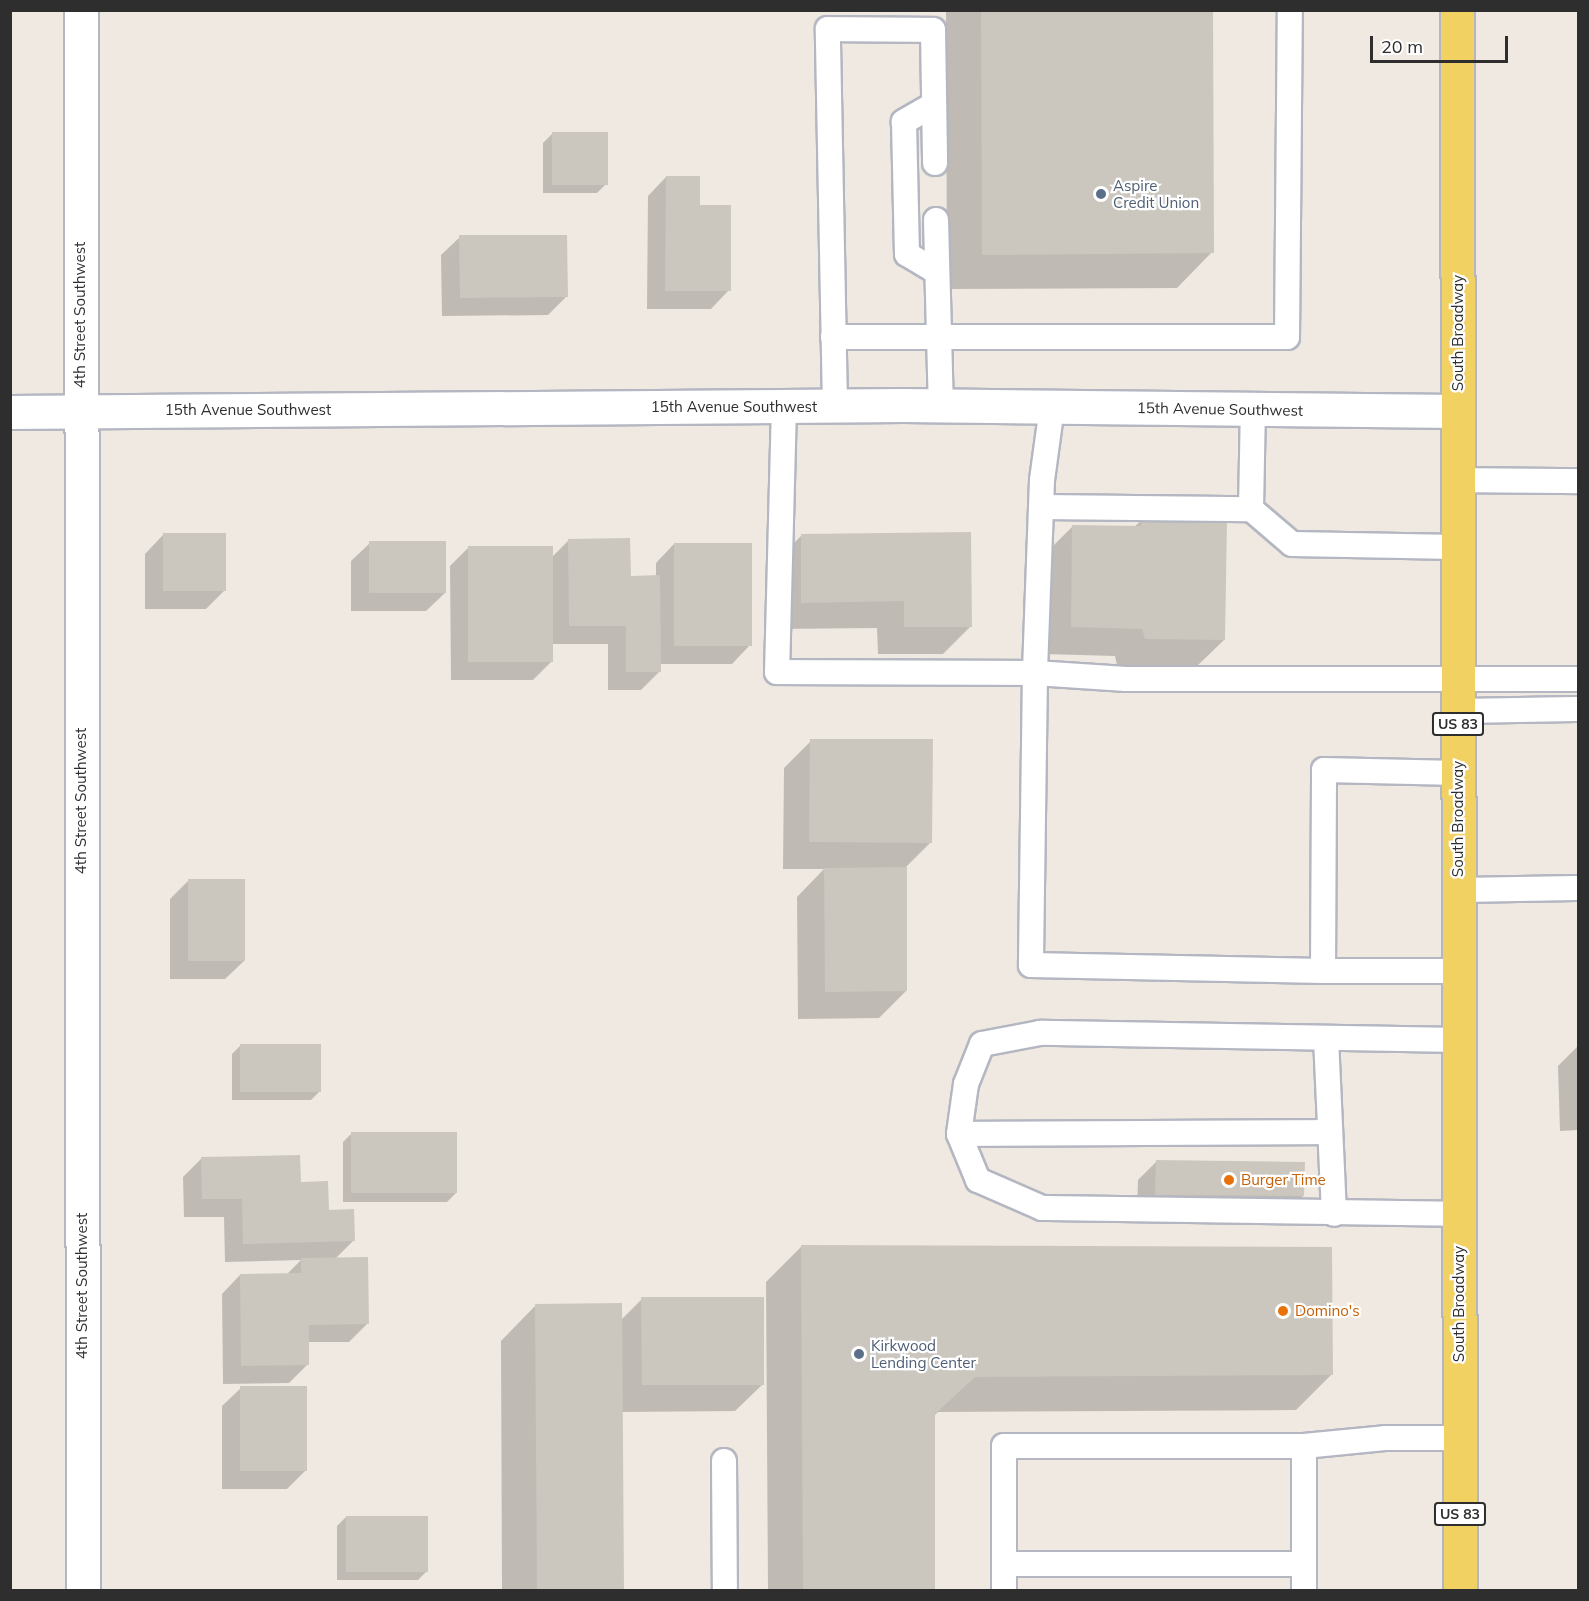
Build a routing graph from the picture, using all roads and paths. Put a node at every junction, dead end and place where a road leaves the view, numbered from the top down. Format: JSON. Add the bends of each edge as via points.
{"nodes":[{"id":1,"x":81,"y":10,"type":"edge"},
{"id":2,"x":1290,"y":10,"type":"edge"},
{"id":3,"x":1457,"y":10,"type":"edge"},
{"id":4,"x":933,"y":105,"type":"junction"},
{"id":5,"x":935,"y":163,"type":"dead end"},
{"id":6,"x":936,"y":220,"type":"dead end"},
{"id":7,"x":937,"y":272,"type":"junction"},
{"id":8,"x":834,"y":337,"type":"junction"},
{"id":9,"x":938,"y":338,"type":"junction"},
{"id":10,"x":941,"y":405,"type":"junction"},
{"id":11,"x":784,"y":406,"type":"junction"},
{"id":12,"x":1052,"y":407,"type":"junction"},
{"id":13,"x":835,"y":408,"type":"junction"},
{"id":14,"x":1253,"y":409,"type":"junction"},
{"id":15,"x":1458,"y":411,"type":"junction"},
{"id":16,"x":10,"y":412,"type":"edge"},
{"id":17,"x":79,"y":412,"type":"junction"},
{"id":18,"x":1458,"y":480,"type":"junction"},
{"id":19,"x":1578,"y":481,"type":"edge"},
{"id":20,"x":1043,"y":507,"type":"junction"},
{"id":21,"x":1251,"y":509,"type":"junction"},
{"id":22,"x":1458,"y":547,"type":"junction"},
{"id":23,"x":1035,"y":672,"type":"junction"},
{"id":24,"x":1578,"y":679,"type":"edge"},
{"id":25,"x":1458,"y":696,"type":"junction"},
{"id":26,"x":1578,"y":709,"type":"edge"},
{"id":27,"x":1458,"y":773,"type":"junction"},
{"id":28,"x":1578,"y":888,"type":"edge"},
{"id":29,"x":1458,"y":890,"type":"junction"},
{"id":30,"x":1459,"y":970,"type":"junction"},
{"id":31,"x":1323,"y":971,"type":"junction"},
{"id":32,"x":1326,"y":1038,"type":"junction"},
{"id":33,"x":1459,"y":1040,"type":"junction"},
{"id":34,"x":1329,"y":1132,"type":"junction"},
{"id":35,"x":959,"y":1134,"type":"junction"},
{"id":36,"x":1334,"y":1214,"type":"junction"},
{"id":37,"x":1459,"y":1214,"type":"junction"},
{"id":38,"x":1459,"y":1438,"type":"junction"},
{"id":39,"x":1304,"y":1446,"type":"junction"},
{"id":40,"x":724,"y":1461,"type":"dead end"},
{"id":41,"x":1004,"y":1564,"type":"junction"},
{"id":42,"x":1304,"y":1564,"type":"junction"},
{"id":43,"x":83,"y":1590,"type":"edge"},
{"id":44,"x":725,"y":1590,"type":"edge"},
{"id":45,"x":1004,"y":1590,"type":"edge"},
{"id":46,"x":1304,"y":1590,"type":"edge"},
{"id":47,"x":1460,"y":1590,"type":"edge"}],
"edges":[{"from":1,"to":17,"type":"street","name":"4th Street Southwest"},
{"from":2,"to":9,"type":"lane","via":[[1287,337]]},
{"from":3,"to":15,"type":"main road","name":"South Broadway","number":"US 83"},
{"from":4,"to":5,"type":"lane"},
{"from":4,"to":7,"type":"lane","via":[[904,122],[907,254]]},
{"from":4,"to":8,"type":"lane","via":[[933,30],[828,29]]},
{"from":6,"to":7,"type":"lane"},
{"from":7,"to":9,"type":"lane"},
{"from":8,"to":9,"type":"lane"},
{"from":8,"to":13,"type":"lane"},
{"from":9,"to":10,"type":"lane"},
{"from":10,"to":12,"type":"street","name":"15th Avenue Southwest"},
{"from":10,"to":13,"type":"street","name":"15th Avenue Southwest"},
{"from":11,"to":13,"type":"street","name":"15th Avenue Southwest"},
{"from":11,"to":17,"type":"street","name":"15th Avenue Southwest"},
{"from":11,"to":23,"type":"lane","via":[[777,672]]},
{"from":12,"to":14,"type":"street","name":"15th Avenue Southwest"},
{"from":12,"to":20,"type":"lane","via":[[1042,480]]},
{"from":14,"to":15,"type":"street","name":"15th Avenue Southwest"},
{"from":14,"to":21,"type":"lane"},
{"from":15,"to":18,"type":"main road","name":"South Broadway","number":"US 83"},
{"from":16,"to":17,"type":"street","name":"15th Avenue Southwest"},
{"from":17,"to":43,"type":"street","name":"4th Street Southwest"},
{"from":18,"to":19,"type":"lane"},
{"from":18,"to":22,"type":"main road","name":"South Broadway","number":"US 83"},
{"from":20,"to":21,"type":"lane"},
{"from":20,"to":23,"type":"lane"},
{"from":21,"to":22,"type":"lane","via":[[1292,544]]},
{"from":22,"to":25,"type":"main road","name":"South Broadway","number":"US 83"},
{"from":23,"to":25,"type":"lane"},
{"from":23,"to":31,"type":"lane","via":[[1031,965]]},
{"from":24,"to":25,"type":"lane"},
{"from":25,"to":26,"type":"lane"},
{"from":25,"to":27,"type":"main road","name":"South Broadway","number":"US 83"},
{"from":27,"to":29,"type":"main road","name":"South Broadway","number":"US 83"},
{"from":27,"to":31,"type":"lane","via":[[1324,770]]},
{"from":28,"to":29,"type":"lane"},
{"from":29,"to":30,"type":"main road","name":"South Broadway","number":"US 83"},
{"from":30,"to":31,"type":"lane"},
{"from":30,"to":33,"type":"main road","name":"South Broadway","number":"US 83"},
{"from":32,"to":33,"type":"lane"},
{"from":32,"to":34,"type":"lane"},
{"from":32,"to":35,"type":"lane","via":[[1040,1033],[982,1044],[966,1084]]},
{"from":33,"to":37,"type":"main road","name":"South Broadway","number":"US 83"},
{"from":34,"to":35,"type":"lane"},
{"from":34,"to":36,"type":"lane"},
{"from":35,"to":36,"type":"lane","via":[[978,1179],[1042,1208]]},
{"from":36,"to":37,"type":"lane"},
{"from":37,"to":38,"type":"main road","name":"South Broadway","number":"US 83"},
{"from":38,"to":39,"type":"lane","via":[[1385,1438]]},
{"from":38,"to":47,"type":"main road","name":"South Broadway","number":"US 83"},
{"from":39,"to":41,"type":"lane","via":[[1004,1446]]},
{"from":39,"to":42,"type":"lane"},
{"from":40,"to":44,"type":"lane"},
{"from":41,"to":42,"type":"lane"},
{"from":41,"to":45,"type":"lane"},
{"from":42,"to":46,"type":"lane"}]}
